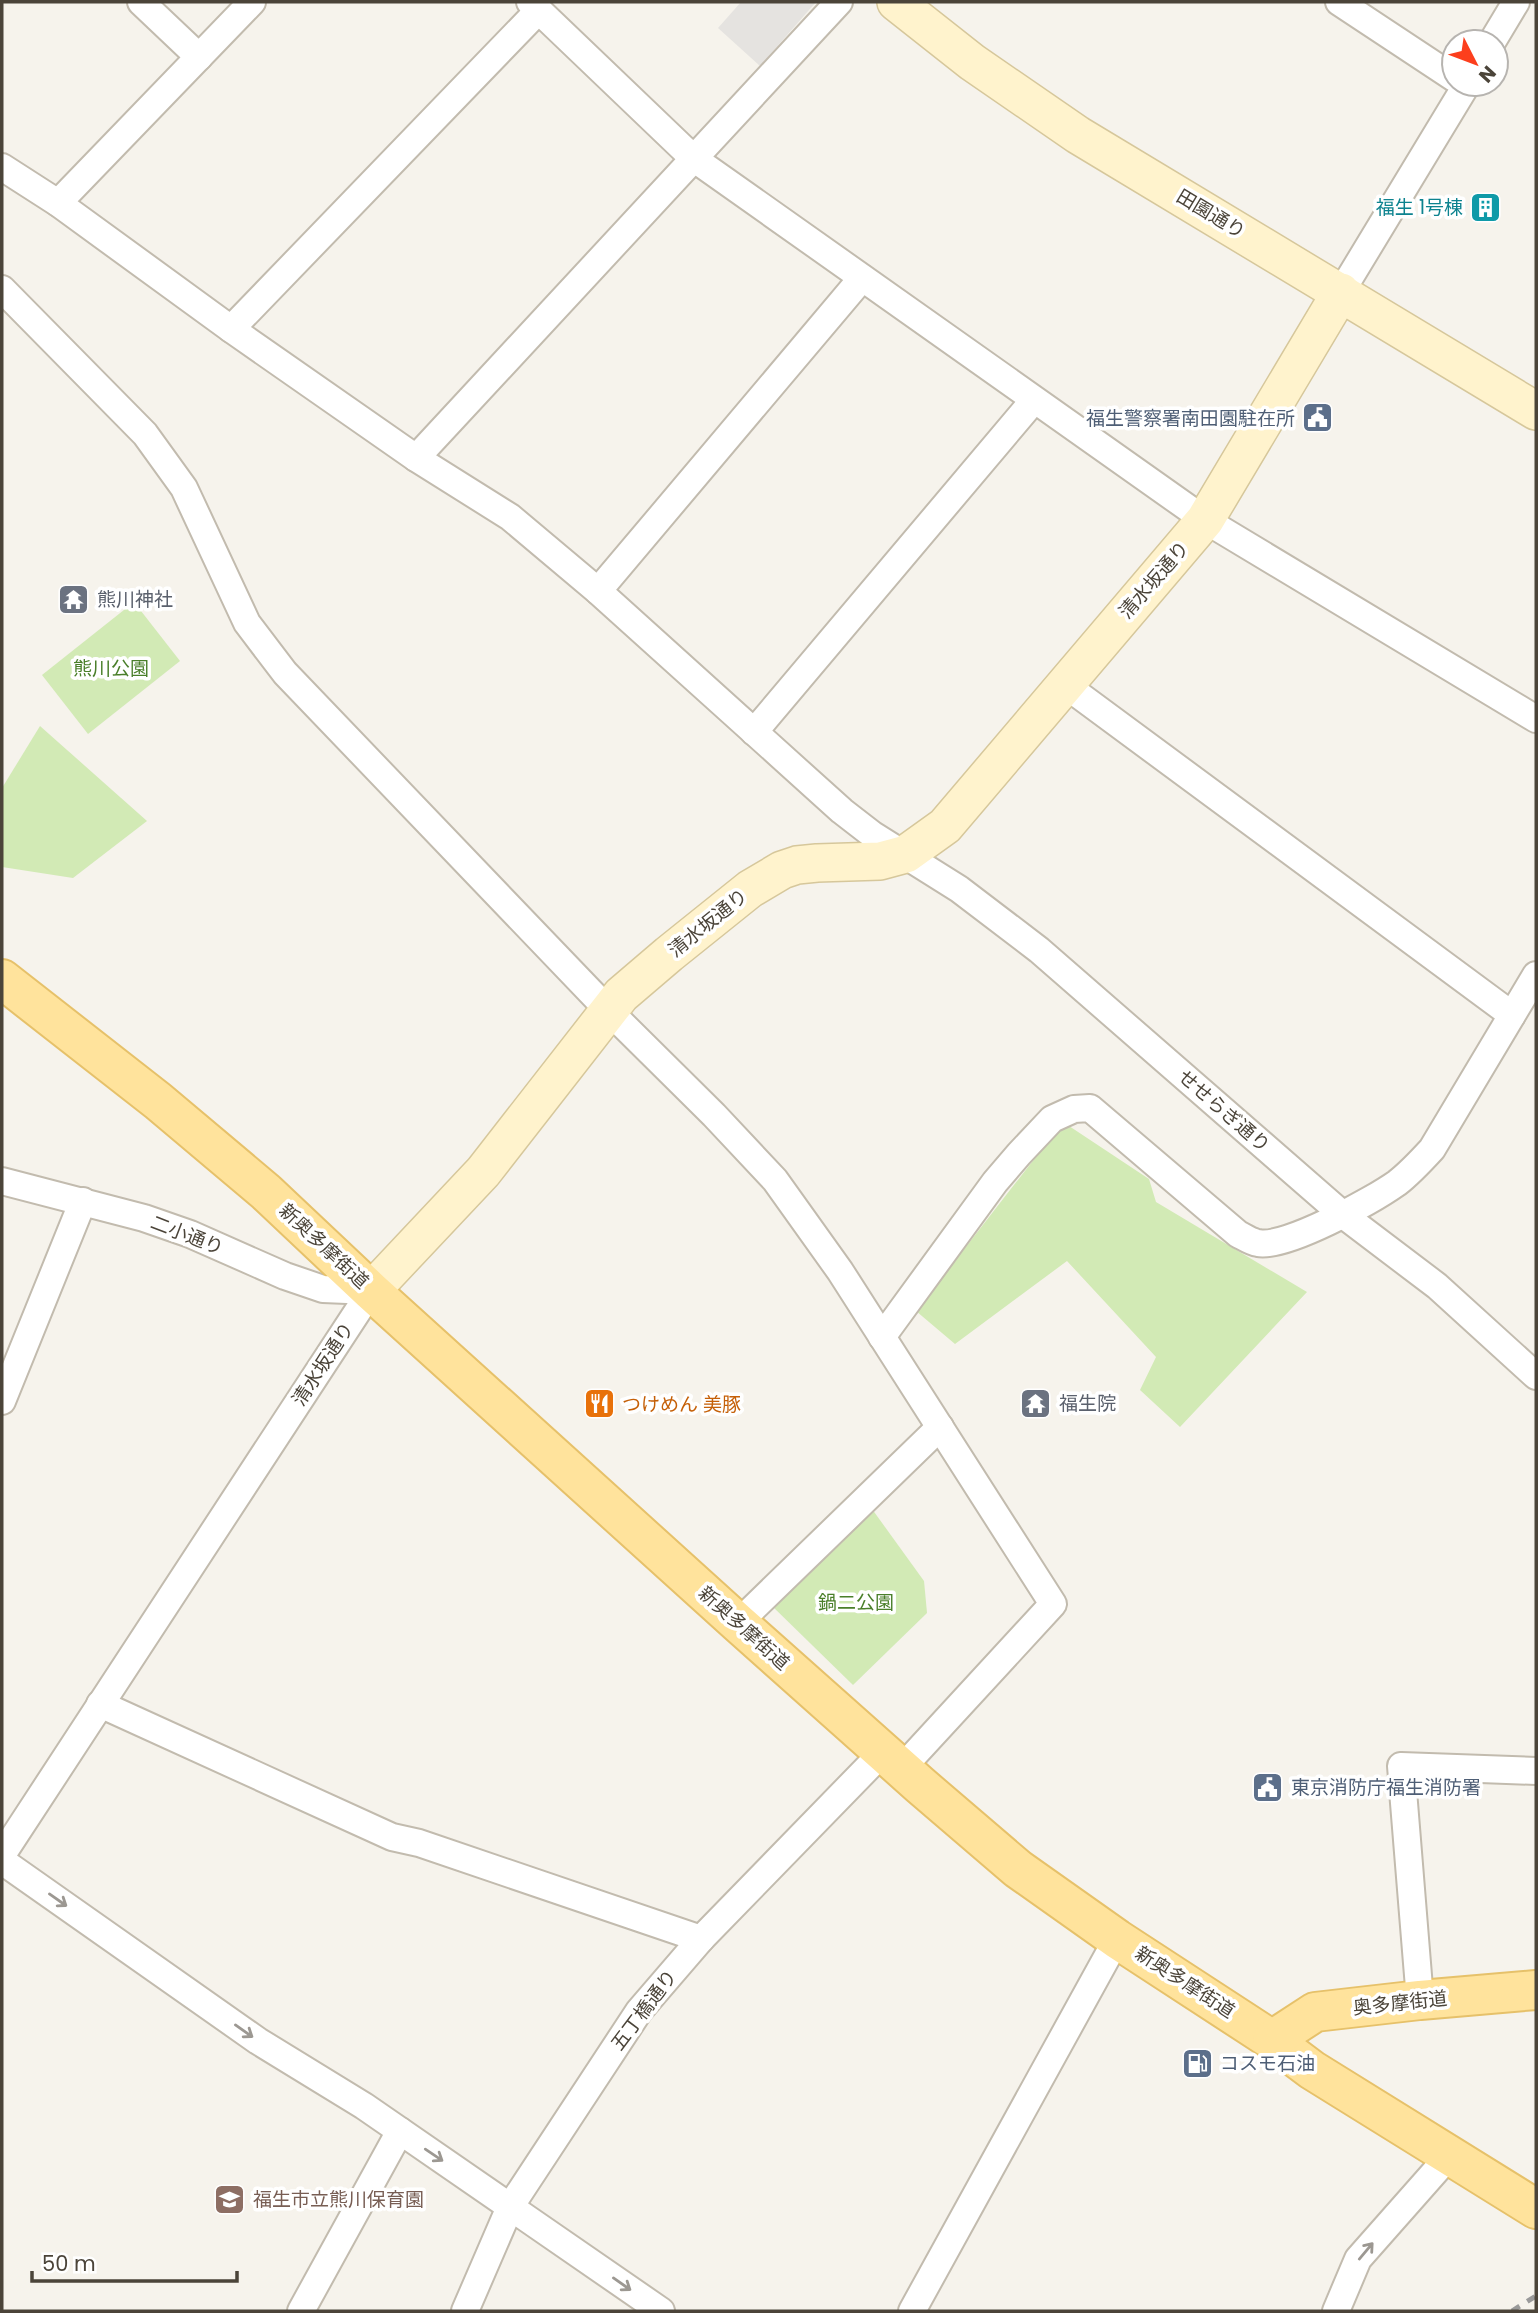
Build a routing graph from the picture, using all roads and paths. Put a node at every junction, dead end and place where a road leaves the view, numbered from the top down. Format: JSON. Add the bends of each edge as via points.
{"nodes":[{"id":1,"x":141,"y":2,"type":"edge"},
{"id":2,"x":252,"y":2,"type":"edge"},
{"id":3,"x":839,"y":2,"type":"edge"},
{"id":4,"x":896,"y":2,"type":"edge"},
{"id":5,"x":1339,"y":2,"type":"edge"},
{"id":6,"x":1516,"y":2,"type":"edge"},
{"id":7,"x":534,"y":6,"type":"edge"},
{"id":8,"x":1500,"y":28,"type":"edge"},
{"id":9,"x":199,"y":57,"type":"junction"},
{"id":10,"x":1440,"y":69,"type":"edge"},
{"id":11,"x":1453,"y":98,"type":"edge"},
{"id":12,"x":693,"y":158,"type":"junction"},
{"id":13,"x":2,"y":167,"type":"edge"},
{"id":14,"x":58,"y":203,"type":"junction"},
{"id":15,"x":862,"y":278,"type":"junction"},
{"id":16,"x":2,"y":289,"type":"edge"},
{"id":17,"x":1341,"y":292,"type":"junction"},
{"id":18,"x":231,"y":329,"type":"junction"},
{"id":19,"x":1034,"y":400,"type":"junction"},
{"id":20,"x":1536,"y":411,"type":"edge"},
{"id":21,"x":416,"y":458,"type":"junction"},
{"id":22,"x":1205,"y":520,"type":"junction"},
{"id":23,"x":598,"y":591,"type":"junction"},
{"id":24,"x":1065,"y":684,"type":"junction"},
{"id":25,"x":1536,"y":719,"type":"edge"},
{"id":26,"x":754,"y":732,"type":"junction"},
{"id":27,"x":906,"y":854,"type":"junction"},
{"id":28,"x":1536,"y":975,"type":"edge"},
{"id":29,"x":2,"y":979,"type":"edge"},
{"id":30,"x":608,"y":1010,"type":"junction"},
{"id":31,"x":1512,"y":1015,"type":"junction"},
{"id":32,"x":2,"y":1181,"type":"edge"},
{"id":33,"x":83,"y":1201,"type":"junction"},
{"id":34,"x":1342,"y":1214,"type":"junction"},
{"id":35,"x":371,"y":1291,"type":"junction"},
{"id":36,"x":882,"y":1337,"type":"junction"},
{"id":37,"x":1536,"y":1376,"type":"edge"},
{"id":38,"x":2,"y":1401,"type":"edge"},
{"id":39,"x":940,"y":1427,"type":"junction"},
{"id":40,"x":738,"y":1623,"type":"junction"},
{"id":41,"x":100,"y":1704,"type":"junction"},
{"id":42,"x":892,"y":1760,"type":"junction"},
{"id":43,"x":1536,"y":1771,"type":"edge"},
{"id":44,"x":2,"y":1855,"type":"edge"},
{"id":45,"x":2,"y":1861,"type":"edge"},
{"id":46,"x":701,"y":1939,"type":"junction"},
{"id":47,"x":1117,"y":1939,"type":"junction"},
{"id":48,"x":1536,"y":1990,"type":"edge"},
{"id":49,"x":1209,"y":1997,"type":"junction"},
{"id":50,"x":1420,"y":2000,"type":"junction"},
{"id":51,"x":1315,"y":2012,"type":"junction"},
{"id":52,"x":1272,"y":2039,"type":"junction"},
{"id":53,"x":400,"y":2131,"type":"junction"},
{"id":54,"x":1449,"y":2156,"type":"junction"},
{"id":55,"x":510,"y":2207,"type":"junction"},
{"id":56,"x":1536,"y":2209,"type":"edge"},
{"id":57,"x":301,"y":2311,"type":"edge"},
{"id":58,"x":465,"y":2311,"type":"edge"},
{"id":59,"x":661,"y":2311,"type":"edge"},
{"id":60,"x":912,"y":2311,"type":"edge"},
{"id":61,"x":1336,"y":2311,"type":"edge"}],
"edges":[{"from":1,"to":9,"type":"street"},
{"from":2,"to":9,"type":"street"},
{"from":3,"to":12,"type":"street"},
{"from":4,"to":17,"type":"street","name":"田園通り","via":[[972,62],[1078,135]]},
{"from":5,"to":10,"type":"street"},
{"from":6,"to":8,"type":"street"},
{"from":7,"to":12,"type":"street"},
{"from":7,"to":18,"type":"street"},
{"from":9,"to":14,"type":"street"},
{"from":11,"to":17,"type":"street","name":"清水坂通り"},
{"from":12,"to":15,"type":"street"},
{"from":12,"to":21,"type":"street"},
{"from":13,"to":14,"type":"street","name":"せせらぎ通り"},
{"from":14,"to":18,"type":"street","name":"せせらぎ通り"},
{"from":15,"to":19,"type":"street"},
{"from":15,"to":23,"type":"street"},
{"from":16,"to":30,"type":"street","via":[[145,434],[184,488],[247,623],[285,673]]},
{"from":17,"to":20,"type":"street","name":"田園通り"},
{"from":17,"to":22,"type":"street","name":"清水坂通り"},
{"from":18,"to":21,"type":"street","name":"せせらぎ通り"},
{"from":19,"to":22,"type":"street"},
{"from":19,"to":26,"type":"street"},
{"from":21,"to":23,"type":"street","name":"せせらぎ通り","via":[[510,517]]},
{"from":22,"to":24,"type":"street","name":"清水坂通り"},
{"from":22,"to":25,"type":"street"},
{"from":23,"to":26,"type":"street","name":"せせらぎ通り"},
{"from":24,"to":27,"type":"street","name":"清水坂通り","via":[[945,826]]},
{"from":24,"to":31,"type":"street"},
{"from":26,"to":27,"type":"street","name":"せせらぎ通り","via":[[842,811]]},
{"from":27,"to":30,"type":"street","name":"清水坂通り","via":[[880,861],[797,865],[766,878],[669,954]]},
{"from":27,"to":34,"type":"street","name":"せせらぎ通り","via":[[1039,950]]},
{"from":28,"to":31,"type":"street"},
{"from":29,"to":35,"type":"main road","name":"新奥多摩街道","via":[[246,1175]]},
{"from":30,"to":35,"type":"street","name":"清水坂通り","via":[[483,1172]]},
{"from":30,"to":36,"type":"street","via":[[775,1180]]},
{"from":31,"to":34,"type":"street","via":[[1432,1149],[1396,1184]]},
{"from":32,"to":33,"type":"street","name":"二小通り"},
{"from":33,"to":35,"type":"street","name":"二小通り","via":[[190,1234],[323,1289]]},
{"from":33,"to":38,"type":"street"},
{"from":34,"to":36,"type":"street","via":[[1296,1237],[1259,1244],[1238,1234],[1090,1108],[1074,1109],[1052,1118],[995,1182]]},
{"from":34,"to":37,"type":"street","name":"せせらぎ通り","via":[[1437,1286]]},
{"from":35,"to":40,"type":"main road","name":"新奥多摩街道"},
{"from":35,"to":41,"type":"street","name":"清水坂通り"},
{"from":36,"to":39,"type":"street"},
{"from":39,"to":40,"type":"street"},
{"from":39,"to":42,"type":"street","name":"五丁橋通り","via":[[1053,1604]]},
{"from":40,"to":42,"type":"main road","name":"新奥多摩街道"},
{"from":41,"to":44,"type":"street","name":"清水坂通り"},
{"from":41,"to":46,"type":"street","via":[[392,1837]]},
{"from":42,"to":46,"type":"street","name":"五丁橋通り"},
{"from":42,"to":47,"type":"main road","name":"新奥多摩街道","via":[[1018,1869]]},
{"from":43,"to":50,"type":"street","via":[[1401,1766]]},
{"from":45,"to":53,"type":"street","one_way":true,"via":[[258,2040]]},
{"from":46,"to":55,"type":"street","name":"五丁橋通り","via":[[639,2011]]},
{"from":47,"to":49,"type":"main road","name":"新奥多摩街道"},
{"from":47,"to":60,"type":"street"},
{"from":48,"to":50,"type":"main road","name":"奥多摩街道"},
{"from":49,"to":51,"type":"main road"},
{"from":49,"to":52,"type":"main road","name":"新奥多摩街道"},
{"from":50,"to":51,"type":"main road","name":"奥多摩街道"},
{"from":51,"to":52,"type":"main road","name":"奥多摩街道"},
{"from":52,"to":54,"type":"main road","name":"新奥多摩街道","via":[[1312,2070]]},
{"from":53,"to":55,"type":"street","one_way":true},
{"from":53,"to":57,"type":"street"},
{"from":54,"to":56,"type":"main road","name":"新奥多摩街道"},
{"from":61,"to":54,"type":"street","one_way":true,"via":[[1359,2259]]},
{"from":55,"to":58,"type":"street","name":"五丁橋通り"},
{"from":55,"to":59,"type":"street","one_way":true}]}
